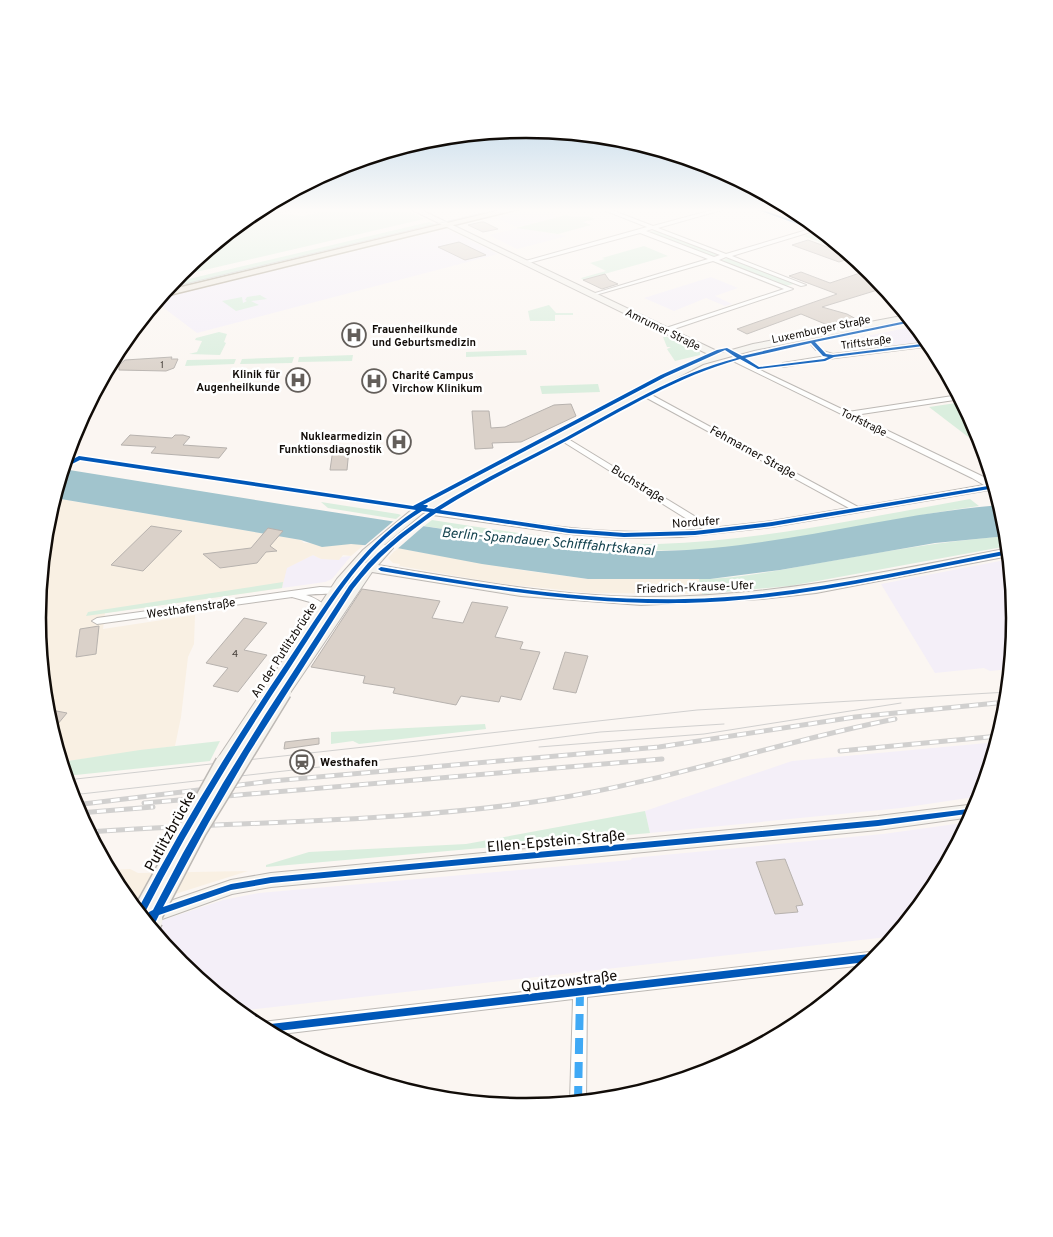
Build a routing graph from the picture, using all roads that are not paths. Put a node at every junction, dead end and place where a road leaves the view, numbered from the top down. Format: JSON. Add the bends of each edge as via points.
{"nodes":[{"id":1,"x":242,"y":267,"type":"edge"},
{"id":2,"x":273,"y":267,"type":"edge"},
{"id":3,"x":540,"y":267,"type":"edge"},
{"id":4,"x":690,"y":267,"type":"edge"},
{"id":5,"x":731,"y":267,"type":"edge"},
{"id":6,"x":755,"y":267,"type":"edge"},
{"id":7,"x":187,"y":279,"type":"edge"},
{"id":8,"x":789,"y":289,"type":"junction"},
{"id":9,"x":175,"y":292,"type":"edge"},
{"id":10,"x":598,"y":294,"type":"junction"},
{"id":11,"x":903,"y":320,"type":"edge"},
{"id":12,"x":903,"y":321,"type":"edge"},
{"id":13,"x":669,"y":329,"type":"junction"},
{"id":14,"x":921,"y":345,"type":"edge"},
{"id":15,"x":818,"y":348,"type":"junction"},
{"id":16,"x":722,"y":355,"type":"junction"},
{"id":17,"x":833,"y":356,"type":"junction"},
{"id":18,"x":735,"y":360,"type":"junction"},
{"id":19,"x":784,"y":365,"type":"dead end"},
{"id":20,"x":648,"y":395,"type":"junction"},
{"id":21,"x":953,"y":398,"type":"edge"},
{"id":22,"x":847,"y":414,"type":"junction"},
{"id":23,"x":565,"y":439,"type":"junction"},
{"id":24,"x":987,"y":483,"type":"edge"},
{"id":25,"x":988,"y":487,"type":"edge"},
{"id":26,"x":858,"y":510,"type":"junction"},
{"id":27,"x":418,"y":513,"type":"junction"},
{"id":28,"x":709,"y":532,"type":"junction"},
{"id":29,"x":1003,"y":553,"type":"edge"},
{"id":30,"x":362,"y":566,"type":"junction"},
{"id":31,"x":343,"y":591,"type":"junction"},
{"id":32,"x":285,"y":595,"type":"junction"},
{"id":33,"x":324,"y":610,"type":"junction"},
{"id":34,"x":97,"y":621,"type":"dead end"},
{"id":35,"x":311,"y":640,"type":"junction"},
{"id":36,"x":232,"y":762,"type":"junction"},
{"id":37,"x":966,"y":811,"type":"edge"},
{"id":38,"x":144,"y":910,"type":"edge"},
{"id":39,"x":147,"y":914,"type":"edge"},
{"id":40,"x":152,"y":920,"type":"edge"},
{"id":41,"x":866,"y":958,"type":"edge"},
{"id":42,"x":580,"y":992,"type":"junction"},
{"id":43,"x":275,"y":1027,"type":"edge"},
{"id":44,"x":578,"y":1096,"type":"edge"}],
"edges":[{"from":1,"to":7,"type":"main road"},
{"from":2,"to":9,"type":"main road"},
{"from":3,"to":10,"type":"main road","name":"Amrumer Straße"},
{"from":4,"to":10,"type":"street"},
{"from":5,"to":8,"type":"street"},
{"from":6,"to":8,"type":"street","via":[[803,285]]},
{"from":8,"to":13,"type":"street"},
{"from":10,"to":13,"type":"main road","name":"Amrumer Straße"},
{"from":11,"to":16,"type":"main road","name":"Luxemburger Straße"},
{"from":12,"to":15,"type":"main road","name":"Luxemburger Straße"},
{"from":13,"to":16,"type":"main road","name":"Amrumer Straße"},
{"from":14,"to":17,"type":"street","name":"Triftstraße"},
{"from":15,"to":17,"type":"street","name":"Triftstraße"},
{"from":15,"to":18,"type":"main road","name":"Luxemburger Straße"},
{"from":16,"to":18,"type":"main road","name":"Amrumer Straße"},
{"from":16,"to":27,"type":"main road","name":"Luxemburger Straße","via":[[683,370]]},
{"from":17,"to":19,"type":"street","name":"Triftstraße"},
{"from":18,"to":20,"type":"main road","name":"Luxemburger Straße","via":[[672,382]]},
{"from":18,"to":22,"type":"street","name":"Torfstraße"},
{"from":20,"to":23,"type":"main road","name":"Luxemburger Straße"},
{"from":20,"to":26,"type":"street","name":"Fehmarner Straße"},
{"from":21,"to":22,"type":"street"},
{"from":22,"to":24,"type":"street","name":"Torfstraße"},
{"from":23,"to":27,"type":"main road","name":"Luxemburger Straße"},
{"from":23,"to":28,"type":"street","name":"Buchstraße","via":[[706,527]]},
{"from":25,"to":26,"type":"street","name":"Nordufer"},
{"from":26,"to":28,"type":"street","name":"Nordufer"},
{"from":27,"to":28,"type":"street","name":"Nordufer","via":[[594,533]]},
{"from":27,"to":30,"type":"main road","name":"An der Putlitzbrücke"},
{"from":29,"to":30,"type":"main road","name":"Friedrich-Krause-Ufer","via":[[816,589],[641,602],[565,598]]},
{"from":30,"to":31,"type":"main road","name":"An der Putlitzbrücke"},
{"from":31,"to":32,"type":"street","name":"Westhafenstraße","via":[[320,590]]},
{"from":31,"to":33,"type":"main road","name":"An der Putlitzbrücke"},
{"from":31,"to":35,"type":"main road","name":"An der Putlitzbrücke"},
{"from":32,"to":33,"type":"street","name":"Westhafenstraße","via":[[308,598]]},
{"from":32,"to":34,"type":"street","name":"Westhafenstraße"},
{"from":33,"to":35,"type":"main road","name":"An der Putlitzbrücke"},
{"from":35,"to":36,"type":"main road","name":"An der Putlitzbrücke","bridge":true},
{"from":36,"to":38,"type":"main road","name":"Putlitzbrücke","bridge":true},
{"from":36,"to":40,"type":"main road","name":"Putlitzbrücke","bridge":true},
{"from":37,"to":39,"type":"main road","name":"Ellen-Epstein-Straße","via":[[849,826],[271,880],[231,887]]},
{"from":41,"to":42,"type":"street","name":"Quitzowstraße"},
{"from":42,"to":43,"type":"street","name":"Quitzowstraße"},
{"from":42,"to":44,"type":"street"}]}
